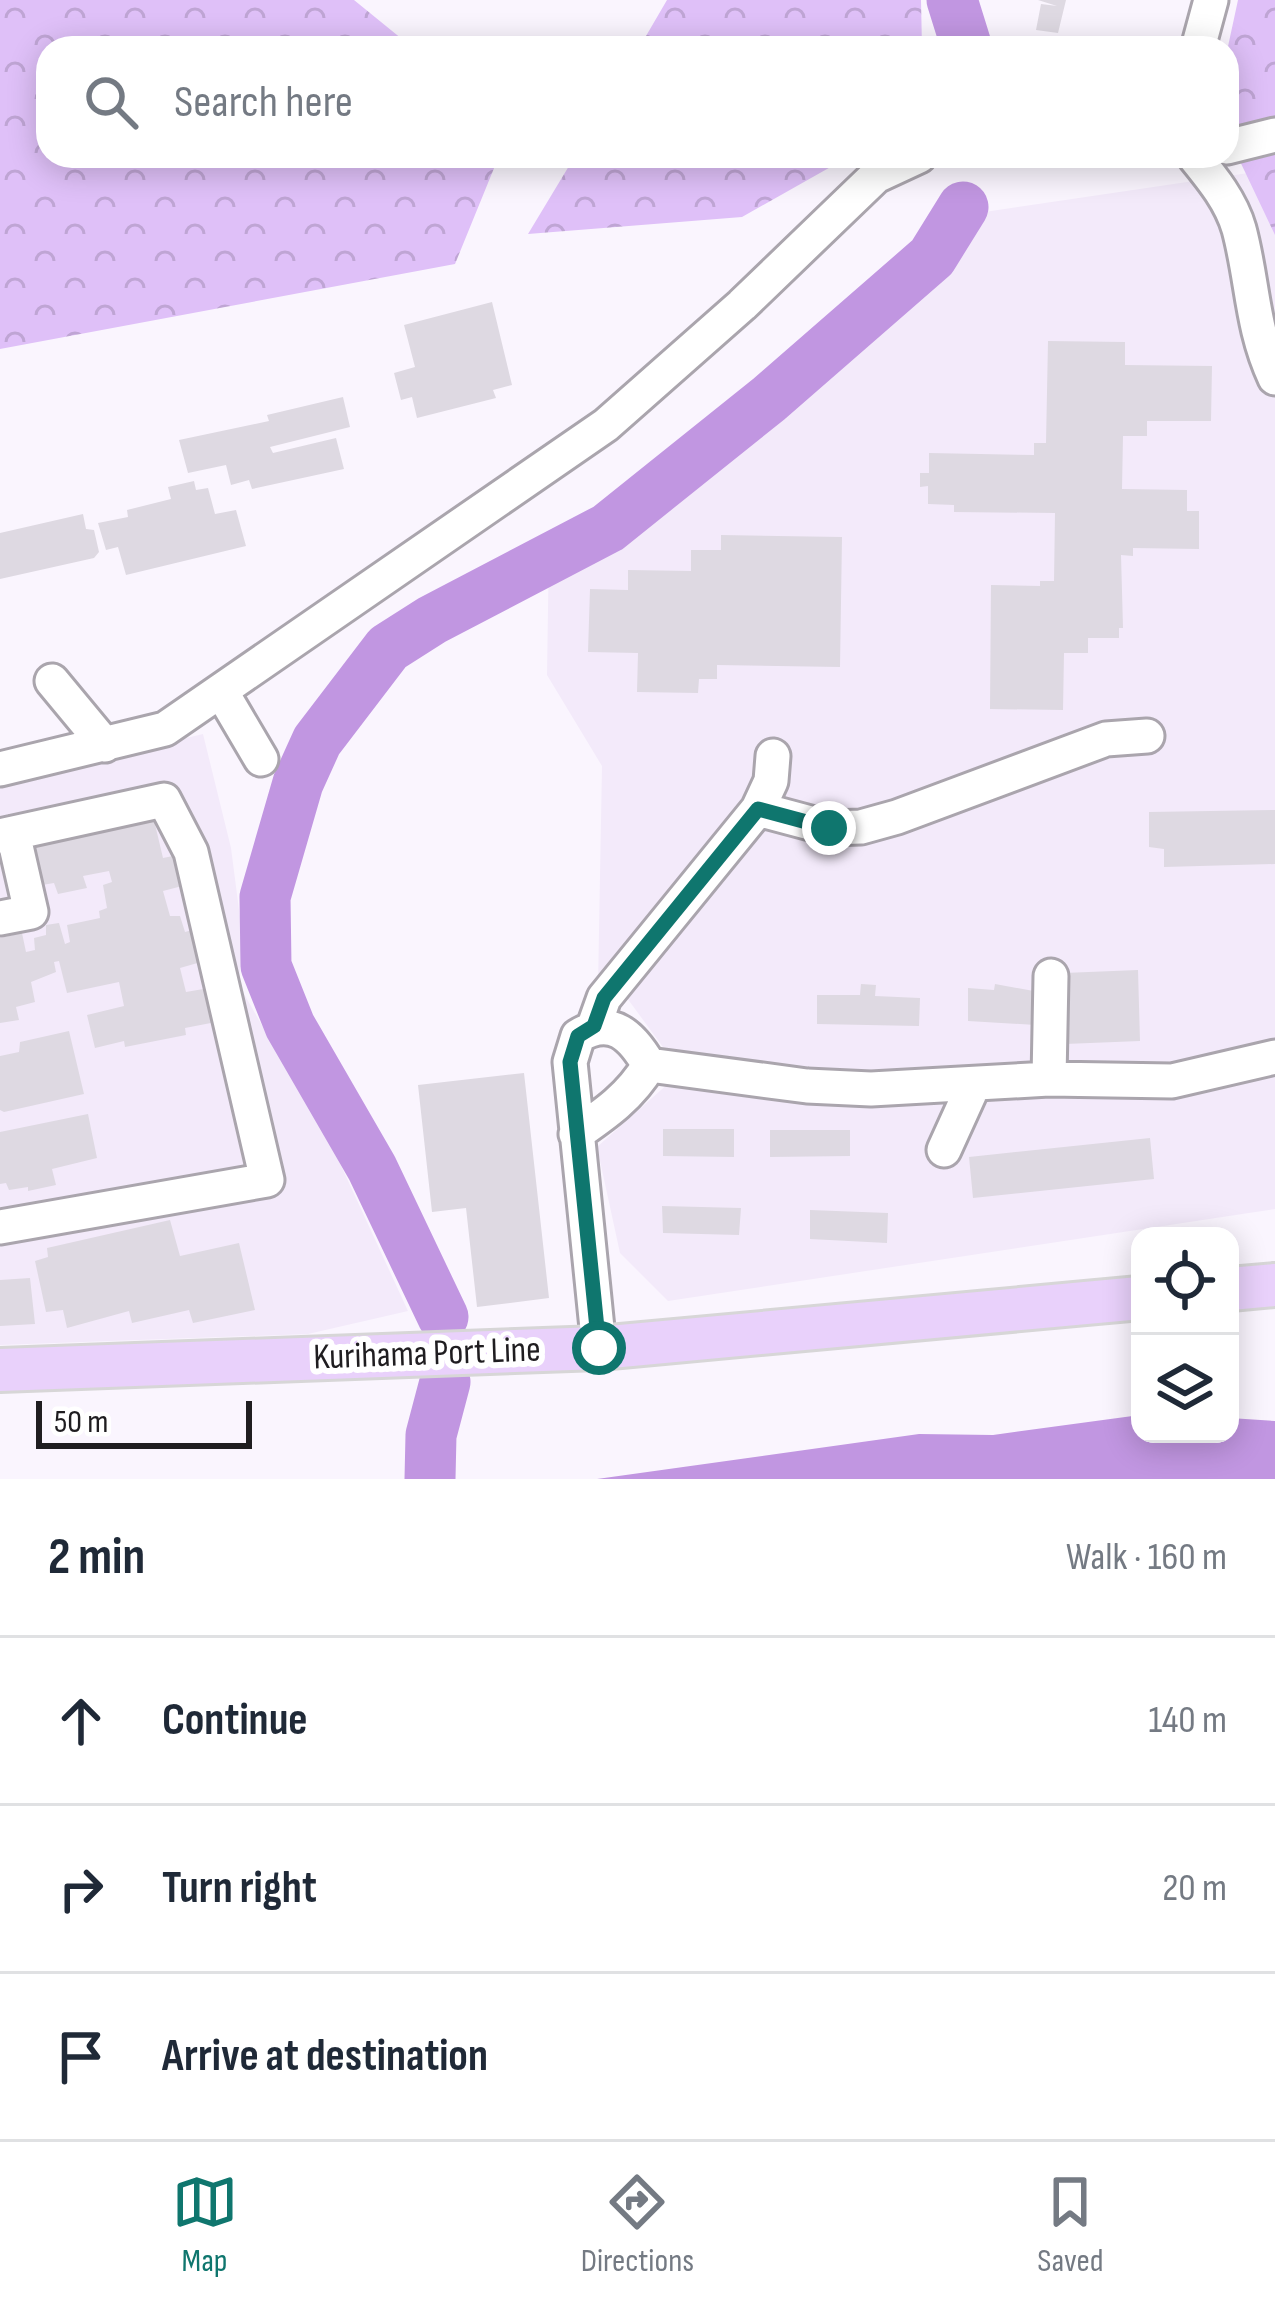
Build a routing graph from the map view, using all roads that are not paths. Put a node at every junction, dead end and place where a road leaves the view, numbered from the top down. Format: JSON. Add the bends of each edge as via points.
{"nodes":[{"id":1,"x":1211,"y":0,"type":"edge"},
{"id":2,"x":1201,"y":36,"type":"edge"},
{"id":3,"x":1275,"y":136,"type":"edge"},
{"id":4,"x":1239,"y":144,"type":"edge"},
{"id":5,"x":893,"y":168,"type":"edge"},
{"id":6,"x":1204,"y":168,"type":"edge"},
{"id":7,"x":1275,"y":378,"type":"edge"},
{"id":8,"x":52,"y":681,"type":"dead end"},
{"id":9,"x":221,"y":691,"type":"junction"},
{"id":10,"x":1147,"y":736,"type":"dead end"},
{"id":11,"x":105,"y":745,"type":"junction"},
{"id":12,"x":773,"y":756,"type":"dead end"},
{"id":13,"x":261,"y":759,"type":"dead end"},
{"id":14,"x":0,"y":769,"type":"edge"},
{"id":15,"x":758,"y":809,"type":"junction"},
{"id":16,"x":7,"y":835,"type":"edge"},
{"id":17,"x":0,"y":918,"type":"edge"},
{"id":18,"x":1051,"y":976,"type":"dead end"},
{"id":19,"x":594,"y":1026,"type":"junction"},
{"id":20,"x":1275,"y":1057,"type":"edge"},
{"id":21,"x":649,"y":1065,"type":"junction"},
{"id":22,"x":1049,"y":1079,"type":"junction"},
{"id":23,"x":974,"y":1084,"type":"junction"},
{"id":24,"x":576,"y":1134,"type":"junction"},
{"id":25,"x":944,"y":1150,"type":"dead end"},
{"id":26,"x":0,"y":1227,"type":"edge"},
{"id":27,"x":1275,"y":1285,"type":"edge"},
{"id":28,"x":1239,"y":1288,"type":"edge"},
{"id":29,"x":1131,"y":1299,"type":"edge"},
{"id":30,"x":599,"y":1348,"type":"junction"},
{"id":31,"x":0,"y":1370,"type":"edge"}],
"edges":[{"from":1,"to":2,"type":"street"},
{"from":3,"to":4,"type":"street"},
{"from":5,"to":9,"type":"street","via":[[606,425]]},
{"from":6,"to":7,"type":"street","via":[[1239,227],[1250,303]]},
{"from":8,"to":11,"type":"street"},
{"from":9,"to":11,"type":"street","via":[[166,729]]},
{"from":9,"to":13,"type":"street"},
{"from":10,"to":15,"type":"street","via":[[1106,739],[861,826],[829,828]]},
{"from":11,"to":14,"type":"street"},
{"from":12,"to":15,"type":"street"},
{"from":15,"to":19,"type":"street","via":[[604,998]]},
{"from":16,"to":17,"type":"street","via":[[31,912]]},
{"from":16,"to":26,"type":"street","via":[[164,800],[191,852],[267,1180]]},
{"from":18,"to":22,"type":"street"},
{"from":19,"to":21,"type":"street","via":[[637,1044]]},
{"from":19,"to":24,"type":"street","via":[[578,1036],[570,1062]]},
{"from":20,"to":22,"type":"street","via":[[1172,1081]]},
{"from":21,"to":23,"type":"street","via":[[807,1086]]},
{"from":21,"to":24,"type":"street","via":[[616,1107]]},
{"from":22,"to":23,"type":"street"},
{"from":23,"to":25,"type":"street"},
{"from":24,"to":30,"type":"street"},
{"from":27,"to":28,"type":"main road"},
{"from":29,"to":30,"type":"main road","name":"Kurihama Port Line"},
{"from":30,"to":31,"type":"main road","name":"Kurihama Port Line"}]}
